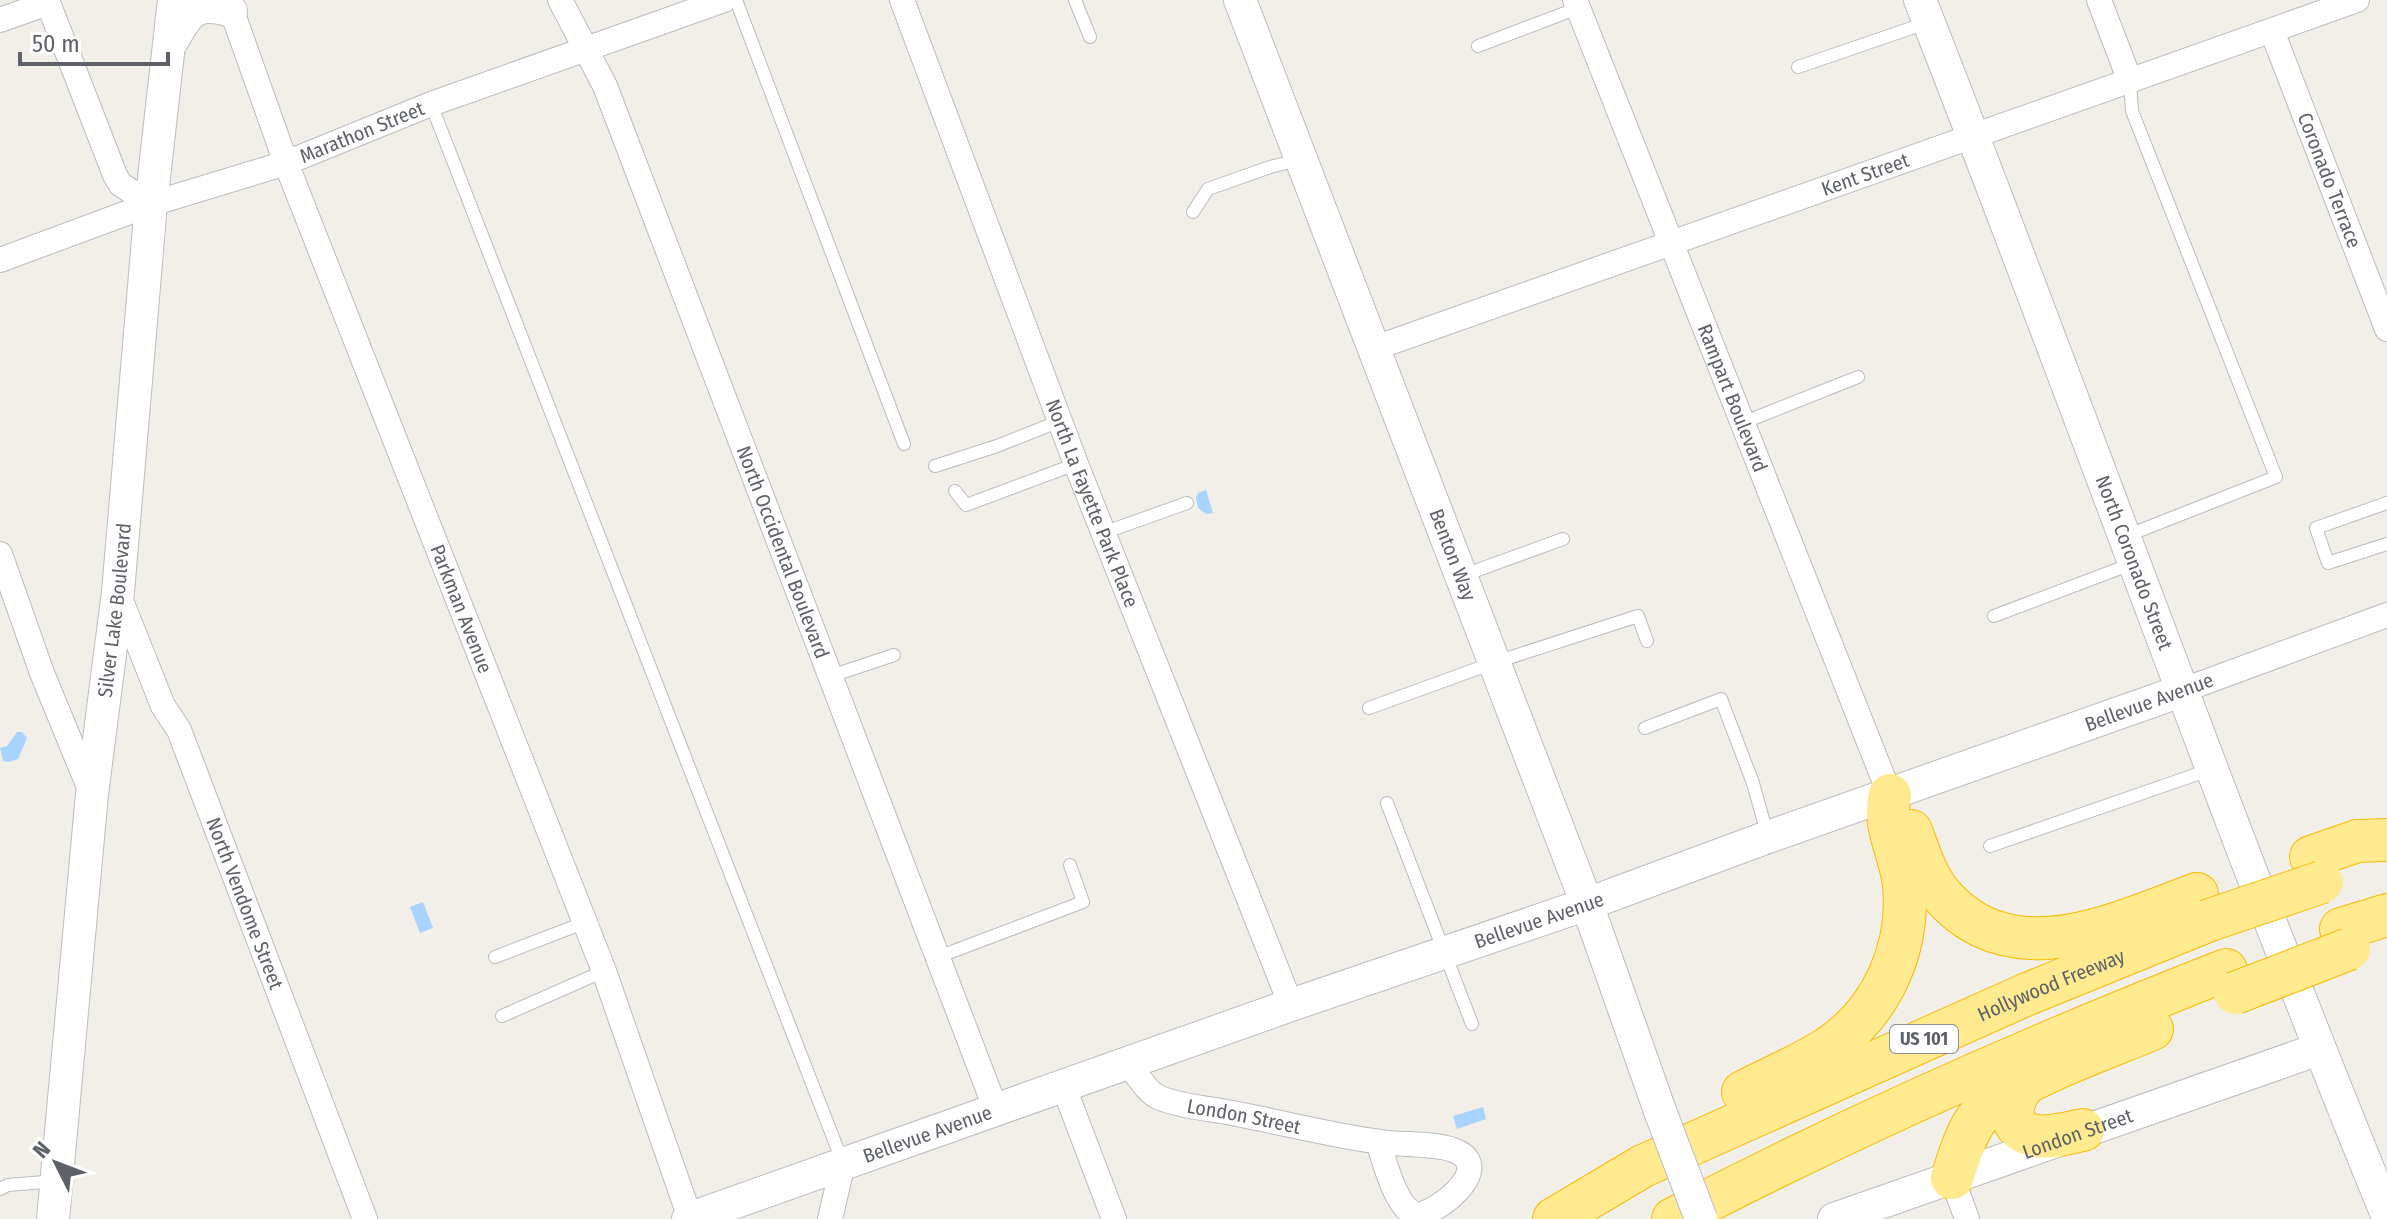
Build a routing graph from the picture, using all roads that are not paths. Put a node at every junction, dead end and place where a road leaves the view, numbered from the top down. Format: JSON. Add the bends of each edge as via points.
{"nodes":[{"id":1,"x":174,"y":0,"type":"edge"},
{"id":2,"x":560,"y":0,"type":"edge"},
{"id":3,"x":724,"y":0,"type":"edge"},
{"id":4,"x":736,"y":0,"type":"edge"},
{"id":5,"x":902,"y":0,"type":"edge"},
{"id":6,"x":1075,"y":0,"type":"edge"},
{"id":7,"x":1240,"y":0,"type":"edge"},
{"id":8,"x":2099,"y":0,"type":"edge"},
{"id":9,"x":2357,"y":0,"type":"edge"},
{"id":10,"x":48,"y":1,"type":"edge"},
{"id":11,"x":1577,"y":4,"type":"edge"},
{"id":12,"x":230,"y":6,"type":"edge"},
{"id":13,"x":1925,"y":11,"type":"edge"},
{"id":14,"x":0,"y":20,"type":"edge"},
{"id":15,"x":2272,"y":31,"type":"junction"},
{"id":16,"x":1090,"y":37,"type":"dead end"},
{"id":17,"x":1478,"y":46,"type":"dead end"},
{"id":18,"x":588,"y":48,"type":"junction"},
{"id":19,"x":168,"y":50,"type":"junction"},
{"id":20,"x":1798,"y":67,"type":"dead end"},
{"id":21,"x":2130,"y":81,"type":"junction"},
{"id":22,"x":431,"y":104,"type":"junction"},
{"id":23,"x":1974,"y":136,"type":"junction"},
{"id":24,"x":1301,"y":159,"type":"junction"},
{"id":25,"x":286,"y":163,"type":"junction"},
{"id":26,"x":151,"y":204,"type":"junction"},
{"id":27,"x":1193,"y":212,"type":"dead end"},
{"id":28,"x":1670,"y":243,"type":"junction"},
{"id":29,"x":0,"y":260,"type":"edge"},
{"id":30,"x":2387,"y":329,"type":"edge"},
{"id":31,"x":1375,"y":348,"type":"junction"},
{"id":32,"x":1858,"y":377,"type":"dead end"},
{"id":33,"x":1060,"y":421,"type":"junction"},
{"id":34,"x":1742,"y":423,"type":"junction"},
{"id":35,"x":904,"y":444,"type":"dead end"},
{"id":36,"x":1076,"y":464,"type":"junction"},
{"id":37,"x":935,"y":466,"type":"dead end"},
{"id":38,"x":955,"y":491,"type":"dead end"},
{"id":39,"x":1187,"y":503,"type":"dead end"},
{"id":40,"x":2387,"y":503,"type":"edge"},
{"id":41,"x":1103,"y":533,"type":"junction"},
{"id":42,"x":1563,"y":539,"type":"dead end"},
{"id":43,"x":2387,"y":544,"type":"edge"},
{"id":44,"x":2129,"y":550,"type":"junction"},
{"id":45,"x":0,"y":554,"type":"edge"},
{"id":46,"x":1461,"y":576,"type":"junction"},
{"id":47,"x":118,"y":592,"type":"junction"},
{"id":48,"x":2387,"y":615,"type":"edge"},
{"id":49,"x":1994,"y":616,"type":"dead end"},
{"id":50,"x":1647,"y":641,"type":"dead end"},
{"id":51,"x":894,"y":655,"type":"dead end"},
{"id":52,"x":1493,"y":663,"type":"junction"},
{"id":53,"x":831,"y":676,"type":"junction"},
{"id":54,"x":2181,"y":691,"type":"junction"},
{"id":55,"x":1369,"y":708,"type":"dead end"},
{"id":56,"x":1645,"y":728,"type":"dead end"},
{"id":57,"x":2212,"y":769,"type":"junction"},
{"id":58,"x":92,"y":794,"type":"junction"},
{"id":59,"x":1890,"y":795,"type":"junction"},
{"id":60,"x":1387,"y":803,"type":"dead end"},
{"id":61,"x":1768,"y":837,"type":"junction"},
{"id":62,"x":2387,"y":840,"type":"edge"},
{"id":63,"x":1990,"y":846,"type":"dead end"},
{"id":64,"x":2387,"y":859,"type":"edge"},
{"id":65,"x":1070,"y":865,"type":"dead end"},
{"id":66,"x":2316,"y":870,"type":"junction"},
{"id":67,"x":1587,"y":904,"type":"junction"},
{"id":68,"x":2202,"y":908,"type":"junction"},
{"id":69,"x":2387,"y":915,"type":"edge"},
{"id":70,"x":586,"y":922,"type":"junction"},
{"id":71,"x":2387,"y":933,"type":"edge"},
{"id":72,"x":2345,"y":939,"type":"junction"},
{"id":73,"x":1444,"y":952,"type":"junction"},
{"id":74,"x":495,"y":957,"type":"dead end"},
{"id":75,"x":938,"y":957,"type":"junction"},
{"id":76,"x":604,"y":971,"type":"junction"},
{"id":77,"x":2230,"y":981,"type":"junction"},
{"id":78,"x":1291,"y":1005,"type":"junction"},
{"id":79,"x":502,"y":1016,"type":"dead end"},
{"id":80,"x":1472,"y":1024,"type":"dead end"},
{"id":81,"x":2319,"y":1049,"type":"junction"},
{"id":82,"x":1128,"y":1063,"type":"junction"},
{"id":83,"x":2026,"y":1083,"type":"junction"},
{"id":84,"x":1063,"y":1085,"type":"junction"},
{"id":85,"x":996,"y":1110,"type":"junction"},
{"id":86,"x":2083,"y":1130,"type":"junction"},
{"id":87,"x":1378,"y":1142,"type":"dead end"},
{"id":88,"x":843,"y":1163,"type":"junction"},
{"id":89,"x":1643,"y":1166,"type":"junction"},
{"id":90,"x":1952,"y":1178,"type":"junction"},
{"id":91,"x":57,"y":1181,"type":"junction"},
{"id":92,"x":0,"y":1189,"type":"edge"},
{"id":93,"x":2387,"y":1215,"type":"edge"},
{"id":94,"x":689,"y":1218,"type":"edge"},
{"id":95,"x":53,"y":1219,"type":"edge"},
{"id":96,"x":365,"y":1219,"type":"edge"},
{"id":97,"x":830,"y":1219,"type":"edge"},
{"id":98,"x":1114,"y":1219,"type":"edge"},
{"id":99,"x":1554,"y":1219,"type":"edge"},
{"id":100,"x":1673,"y":1219,"type":"edge"},
{"id":101,"x":1701,"y":1219,"type":"edge"},
{"id":102,"x":1836,"y":1219,"type":"edge"},
{"id":103,"x":1967,"y":1219,"type":"edge"}],
"edges":[{"from":1,"to":19,"type":"street","name":"Silver Lake Boulevard"},
{"from":2,"to":18,"type":"street","name":"North Occidental Boulevard"},
{"from":3,"to":18,"type":"street","name":"Marathon Street"},
{"from":4,"to":35,"type":"lane"},
{"from":5,"to":33,"type":"street","name":"North La Fayette Park Place"},
{"from":6,"to":16,"type":"lane"},
{"from":7,"to":24,"type":"street","name":"Benton Way"},
{"from":8,"to":21,"type":"street"},
{"from":9,"to":15,"type":"street","name":"Kent Street"},
{"from":10,"to":14,"type":"street"},
{"from":10,"to":26,"type":"street","via":[[115,175]]},
{"from":11,"to":17,"type":"lane"},
{"from":11,"to":28,"type":"street","name":"Rampart Boulevard"},
{"from":12,"to":19,"type":"street","via":[[195,7]]},
{"from":12,"to":25,"type":"street","name":"Parkman Avenue"},
{"from":13,"to":20,"type":"lane"},
{"from":13,"to":23,"type":"street","name":"North Coronado Street"},
{"from":15,"to":21,"type":"street","name":"Kent Street"},
{"from":15,"to":30,"type":"street","name":"Coronado Terrace"},
{"from":18,"to":22,"type":"street","name":"Marathon Street"},
{"from":18,"to":53,"type":"street","name":"North Occidental Boulevard"},
{"from":19,"to":26,"type":"street","name":"Silver Lake Boulevard"},
{"from":21,"to":23,"type":"street","name":"Kent Street"},
{"from":21,"to":44,"type":"lane","via":[[2132,111],[2276,477]]},
{"from":22,"to":25,"type":"street","name":"Marathon Street"},
{"from":22,"to":88,"type":"lane"},
{"from":23,"to":28,"type":"street","name":"Kent Street"},
{"from":23,"to":44,"type":"street","name":"North Coronado Street"},
{"from":24,"to":27,"type":"lane","via":[[1208,189]]},
{"from":24,"to":31,"type":"street","name":"Benton Way"},
{"from":25,"to":26,"type":"street","name":"Marathon Street"},
{"from":25,"to":70,"type":"street","name":"Parkman Avenue"},
{"from":26,"to":29,"type":"street","name":"Marathon Street"},
{"from":26,"to":47,"type":"street","name":"Silver Lake Boulevard"},
{"from":28,"to":31,"type":"street","name":"Kent Street"},
{"from":28,"to":34,"type":"street","name":"Rampart Boulevard"},
{"from":31,"to":46,"type":"street","name":"Benton Way"},
{"from":32,"to":34,"type":"lane"},
{"from":33,"to":36,"type":"street","name":"North La Fayette Park Place"},
{"from":33,"to":37,"type":"lane"},
{"from":34,"to":59,"type":"street","name":"Rampart Boulevard"},
{"from":36,"to":38,"type":"lane","via":[[966,505]]},
{"from":36,"to":41,"type":"street","name":"North La Fayette Park Place"},
{"from":39,"to":41,"type":"lane"},
{"from":40,"to":43,"type":"lane","via":[[2316,528],[2328,563]]},
{"from":41,"to":78,"type":"street","name":"North La Fayette Park Place"},
{"from":42,"to":46,"type":"lane"},
{"from":44,"to":49,"type":"lane"},
{"from":44,"to":54,"type":"street","name":"North Coronado Street"},
{"from":45,"to":58,"type":"street"},
{"from":46,"to":52,"type":"street","name":"Benton Way"},
{"from":47,"to":58,"type":"street","name":"Silver Lake Boulevard"},
{"from":47,"to":96,"type":"street","name":"North Vendome Street","via":[[163,706],[179,730]]},
{"from":48,"to":54,"type":"street","name":"Bellevue Avenue"},
{"from":50,"to":52,"type":"lane","via":[[1638,616]]},
{"from":51,"to":53,"type":"lane"},
{"from":52,"to":55,"type":"lane"},
{"from":52,"to":67,"type":"street","name":"Benton Way"},
{"from":53,"to":75,"type":"street","name":"North Occidental Boulevard"},
{"from":54,"to":57,"type":"street","name":"North Coronado Street"},
{"from":54,"to":59,"type":"street","name":"Bellevue Avenue"},
{"from":56,"to":61,"type":"lane","via":[[1721,699]]},
{"from":57,"to":63,"type":"lane"},
{"from":57,"to":81,"type":"street","name":"North Coronado Street"},
{"from":58,"to":91,"type":"street","name":"Silver Lake Boulevard"},
{"from":59,"to":61,"type":"street","name":"Bellevue Avenue"},
{"from":59,"to":68,"type":"highway","via":[[1902,808],[1939,892],[1976,922],[2010,938],[2059,938]]},
{"from":59,"to":89,"type":"highway","via":[[1886,812],[1906,909],[1897,958],[1874,1004],[1831,1045],[1692,1120]]},
{"from":60,"to":73,"type":"lane"},
{"from":61,"to":67,"type":"street","name":"Bellevue Avenue"},
{"from":62,"to":66,"type":"highway","via":[[2357,841]]},
{"from":64,"to":66,"type":"highway","name":"Hollywood Freeway","number":"US 101"},
{"from":65,"to":75,"type":"lane","via":[[1083,902]]},
{"from":66,"to":68,"type":"highway","name":"Hollywood Freeway","number":"US 101","bridge":true},
{"from":67,"to":73,"type":"street","name":"Bellevue Avenue"},
{"from":67,"to":101,"type":"street","name":"Benton Way","bridge":true},
{"from":68,"to":89,"type":"highway","name":"Hollywood Freeway","number":"US 101"},
{"from":69,"to":72,"type":"highway"},
{"from":70,"to":74,"type":"lane"},
{"from":70,"to":76,"type":"street","name":"Parkman Avenue"},
{"from":71,"to":72,"type":"highway"},
{"from":72,"to":77,"type":"highway","bridge":true},
{"from":73,"to":78,"type":"street","name":"Bellevue Avenue"},
{"from":73,"to":80,"type":"lane"},
{"from":75,"to":85,"type":"street","name":"North Occidental Boulevard"},
{"from":76,"to":79,"type":"lane"},
{"from":76,"to":94,"type":"street","name":"Parkman Avenue"},
{"from":77,"to":83,"type":"highway"},
{"from":77,"to":100,"type":"highway","number":"US 101","via":[[1965,1077]]},
{"from":78,"to":82,"type":"street","name":"Bellevue Avenue"},
{"from":81,"to":86,"type":"street","name":"London Street"},
{"from":81,"to":93,"type":"street","name":"North Coronado Street"},
{"from":82,"to":84,"type":"street","name":"Bellevue Avenue"},
{"from":82,"to":87,"type":"street","name":"London Street","via":[[1157,1098]]},
{"from":83,"to":86,"type":"highway","via":[[2017,1091],[2011,1112],[2020,1130],[2041,1136]]},
{"from":83,"to":90,"type":"highway","via":[[1977,1118]]},
{"from":84,"to":85,"type":"street","name":"Bellevue Avenue"},
{"from":84,"to":98,"type":"street"},
{"from":85,"to":88,"type":"street","name":"Bellevue Avenue"},
{"from":86,"to":90,"type":"street","name":"London Street"},
{"from":88,"to":94,"type":"street","name":"Bellevue Avenue"},
{"from":88,"to":97,"type":"street"},
{"from":89,"to":99,"type":"highway","name":"Hollywood Freeway","number":"US 101"},
{"from":90,"to":102,"type":"street","name":"London Street"},
{"from":90,"to":103,"type":"street"},
{"from":91,"to":92,"type":"lane"},
{"from":91,"to":95,"type":"street","name":"Silver Lake Boulevard"}]}
